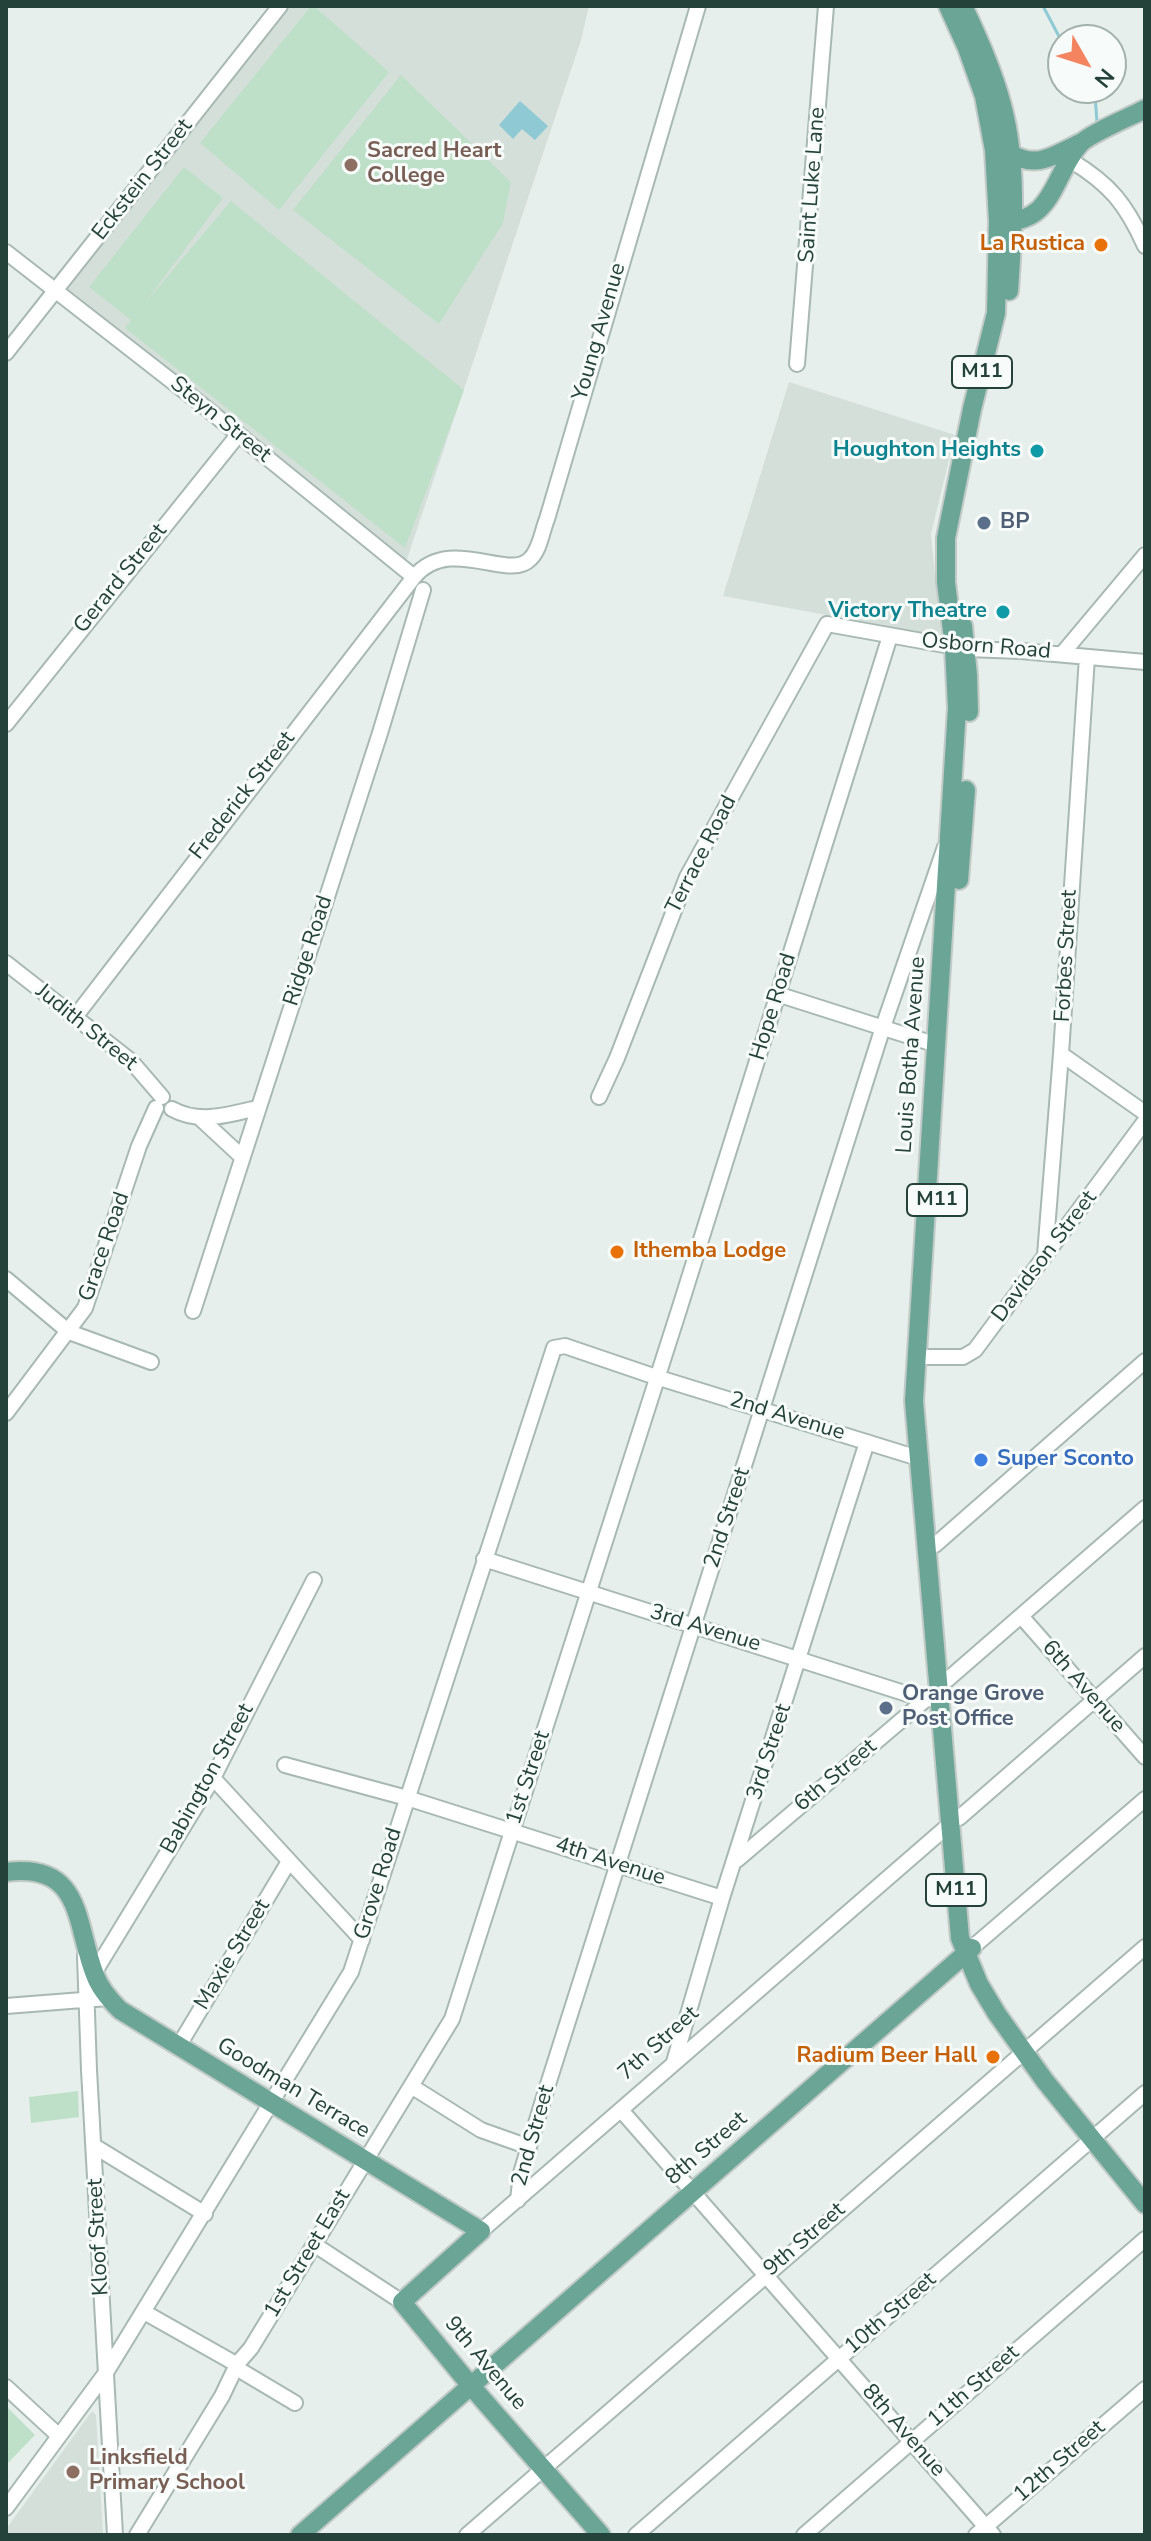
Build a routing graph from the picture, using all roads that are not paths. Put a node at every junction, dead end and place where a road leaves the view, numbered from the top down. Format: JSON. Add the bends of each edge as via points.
{"nodes":[{"id":1,"x":280,"y":6,"type":"edge"},
{"id":2,"x":698,"y":6,"type":"edge"},
{"id":3,"x":826,"y":6,"type":"edge"},
{"id":4,"x":948,"y":6,"type":"edge"},
{"id":5,"x":963,"y":6,"type":"edge"},
{"id":6,"x":1145,"y":109,"type":"edge"},
{"id":7,"x":1080,"y":143,"type":"junction"},
{"id":8,"x":1010,"y":153,"type":"junction"},
{"id":9,"x":1070,"y":160,"type":"junction"},
{"id":10,"x":1005,"y":221,"type":"junction"},
{"id":11,"x":1145,"y":246,"type":"edge"},
{"id":12,"x":6,"y":252,"type":"edge"},
{"id":13,"x":55,"y":292,"type":"junction"},
{"id":14,"x":6,"y":353,"type":"edge"},
{"id":15,"x":797,"y":364,"type":"dead end"},
{"id":16,"x":238,"y":435,"type":"junction"},
{"id":17,"x":1145,"y":555,"type":"edge"},
{"id":18,"x":414,"y":577,"type":"junction"},
{"id":19,"x":423,"y":590,"type":"dead end"},
{"id":20,"x":827,"y":624,"type":"joint"},
{"id":21,"x":890,"y":636,"type":"junction"},
{"id":22,"x":960,"y":648,"type":"junction"},
{"id":23,"x":1062,"y":654,"type":"junction"},
{"id":24,"x":1087,"y":657,"type":"junction"},
{"id":25,"x":1145,"y":662,"type":"edge"},
{"id":26,"x":6,"y":724,"type":"edge"},
{"id":27,"x":949,"y":838,"type":"junction"},
{"id":28,"x":6,"y":963,"type":"edge"},
{"id":29,"x":777,"y":994,"type":"junction"},
{"id":30,"x":75,"y":1017,"type":"junction"},
{"id":31,"x":883,"y":1027,"type":"junction"},
{"id":32,"x":937,"y":1045,"type":"junction"},
{"id":33,"x":1061,"y":1054,"type":"junction"},
{"id":34,"x":599,"y":1097,"type":"dead end"},
{"id":35,"x":159,"y":1102,"type":"junction"},
{"id":36,"x":257,"y":1108,"type":"junction"},
{"id":37,"x":1145,"y":1113,"type":"edge"},
{"id":38,"x":200,"y":1118,"type":"junction"},
{"id":39,"x":1145,"y":1121,"type":"edge"},
{"id":40,"x":241,"y":1156,"type":"junction"},
{"id":41,"x":1045,"y":1255,"type":"junction"},
{"id":42,"x":6,"y":1279,"type":"edge"},
{"id":43,"x":193,"y":1311,"type":"dead end"},
{"id":44,"x":69,"y":1332,"type":"junction"},
{"id":45,"x":554,"y":1348,"type":"joint"},
{"id":46,"x":926,"y":1357,"type":"junction"},
{"id":47,"x":1145,"y":1361,"type":"edge"},
{"id":48,"x":151,"y":1362,"type":"dead end"},
{"id":49,"x":656,"y":1377,"type":"junction"},
{"id":50,"x":762,"y":1411,"type":"junction"},
{"id":51,"x":6,"y":1413,"type":"edge"},
{"id":52,"x":867,"y":1442,"type":"junction"},
{"id":53,"x":918,"y":1458,"type":"junction"},
{"id":54,"x":1145,"y":1508,"type":"edge"},
{"id":55,"x":935,"y":1545,"type":"junction"},
{"id":56,"x":484,"y":1559,"type":"junction"},
{"id":57,"x":314,"y":1580,"type":"dead end"},
{"id":58,"x":588,"y":1593,"type":"junction"},
{"id":59,"x":1021,"y":1616,"type":"junction"},
{"id":60,"x":694,"y":1625,"type":"junction"},
{"id":61,"x":1145,"y":1656,"type":"edge"},
{"id":62,"x":799,"y":1659,"type":"junction"},
{"id":63,"x":937,"y":1690,"type":"junction"},
{"id":64,"x":1095,"y":1700,"type":"junction"},
{"id":65,"x":1145,"y":1757,"type":"edge"},
{"id":66,"x":285,"y":1765,"type":"dead end"},
{"id":67,"x":213,"y":1778,"type":"junction"},
{"id":68,"x":407,"y":1798,"type":"junction"},
{"id":69,"x":1145,"y":1799,"type":"edge"},
{"id":70,"x":954,"y":1821,"type":"junction"},
{"id":71,"x":512,"y":1831,"type":"junction"},
{"id":72,"x":735,"y":1861,"type":"junction"},
{"id":73,"x":288,"y":1863,"type":"junction"},
{"id":74,"x":618,"y":1865,"type":"junction"},
{"id":75,"x":6,"y":1872,"type":"edge"},
{"id":76,"x":722,"y":1898,"type":"junction"},
{"id":77,"x":85,"y":1938,"type":"junction"},
{"id":78,"x":362,"y":1940,"type":"junction"},
{"id":79,"x":1145,"y":1947,"type":"edge"},
{"id":80,"x":970,"y":1950,"type":"junction"},
{"id":81,"x":94,"y":1973,"type":"junction"},
{"id":82,"x":108,"y":1998,"type":"junction"},
{"id":83,"x":86,"y":2001,"type":"junction"},
{"id":84,"x":6,"y":2006,"type":"edge"},
{"id":85,"x":178,"y":2047,"type":"junction"},
{"id":86,"x":1027,"y":2048,"type":"junction"},
{"id":87,"x":674,"y":2062,"type":"junction"},
{"id":88,"x":411,"y":2086,"type":"junction"},
{"id":89,"x":1145,"y":2093,"type":"edge"},
{"id":90,"x":271,"y":2103,"type":"junction"},
{"id":91,"x":621,"y":2110,"type":"junction"},
{"id":92,"x":1096,"y":2135,"type":"junction"},
{"id":93,"x":94,"y":2146,"type":"junction"},
{"id":94,"x":529,"y":2147,"type":"junction"},
{"id":95,"x":365,"y":2161,"type":"junction"},
{"id":96,"x":1145,"y":2187,"type":"edge"},
{"id":97,"x":694,"y":2193,"type":"junction"},
{"id":98,"x":518,"y":2200,"type":"junction"},
{"id":99,"x":1145,"y":2204,"type":"edge"},
{"id":100,"x":205,"y":2214,"type":"junction"},
{"id":101,"x":481,"y":2231,"type":"junction"},
{"id":102,"x":1145,"y":2239,"type":"edge"},
{"id":103,"x":315,"y":2245,"type":"junction"},
{"id":104,"x":765,"y":2275,"type":"junction"},
{"id":105,"x":402,"y":2302,"type":"junction"},
{"id":106,"x":144,"y":2312,"type":"junction"},
{"id":107,"x":839,"y":2358,"type":"junction"},
{"id":108,"x":238,"y":2369,"type":"junction"},
{"id":109,"x":105,"y":2374,"type":"junction"},
{"id":110,"x":471,"y":2386,"type":"junction"},
{"id":111,"x":6,"y":2387,"type":"edge"},
{"id":112,"x":1145,"y":2389,"type":"edge"},
{"id":113,"x":295,"y":2403,"type":"dead end"},
{"id":114,"x":59,"y":2436,"type":"junction"},
{"id":115,"x":911,"y":2441,"type":"junction"},
{"id":116,"x":543,"y":2469,"type":"junction"},
{"id":117,"x":6,"y":2508,"type":"edge"},
{"id":118,"x":985,"y":2532,"type":"edge"},
{"id":119,"x":115,"y":2535,"type":"edge"},
{"id":120,"x":137,"y":2535,"type":"edge"},
{"id":121,"x":300,"y":2535,"type":"edge"},
{"id":122,"x":467,"y":2535,"type":"edge"},
{"id":123,"x":601,"y":2535,"type":"edge"},
{"id":124,"x":636,"y":2535,"type":"edge"},
{"id":125,"x":804,"y":2535,"type":"edge"}],
"edges":[{"from":1,"to":13,"type":"street","name":"Eckstein Street"},
{"from":2,"to":18,"type":"street","name":"Young Avenue","via":[[534,555],[513,565],[457,558],[432,563]]},
{"from":3,"to":15,"type":"street","name":"Saint Luke Lane"},
{"from":4,"to":10,"type":"main road","name":"Louis Botha Avenue","number":"M11","via":[[984,96]]},
{"from":5,"to":8,"type":"main road","name":"Louis Botha Avenue","number":"M11","via":[[999,94]]},
{"from":6,"to":7,"type":"main road"},
{"from":7,"to":8,"type":"main road","via":[[1035,161]]},
{"from":7,"to":9,"type":"main road"},
{"from":8,"to":10,"type":"main road","name":"Louis Botha Avenue","number":"M11"},
{"from":9,"to":10,"type":"main road","via":[[1040,208]]},
{"from":9,"to":11,"type":"street","via":[[1105,182]]},
{"from":10,"to":22,"type":"main road","name":"Louis Botha Avenue","number":"M11","via":[[1009,290],[1004,329],[958,523]]},
{"from":12,"to":13,"type":"street","name":"Steyn Street"},
{"from":13,"to":14,"type":"street","name":"Eckstein Street"},
{"from":13,"to":16,"type":"street","name":"Steyn Street"},
{"from":16,"to":18,"type":"street","name":"Steyn Street"},
{"from":16,"to":26,"type":"street","name":"Gerard Street"},
{"from":17,"to":23,"type":"street"},
{"from":18,"to":30,"type":"street","name":"Frederick Street"},
{"from":19,"to":36,"type":"street","name":"Ridge Road"},
{"from":20,"to":21,"type":"street","name":"Osborn Road"},
{"from":20,"to":34,"type":"street","name":"Terrace Road","via":[[687,877]]},
{"from":21,"to":22,"type":"street","name":"Osborn Road"},
{"from":21,"to":29,"type":"street","name":"Hope Road"},
{"from":22,"to":23,"type":"street","name":"Osborn Road"},
{"from":22,"to":27,"type":"main road","name":"Louis Botha Avenue","number":"M11"},
{"from":22,"to":46,"type":"main road","name":"Louis Botha Avenue","number":"M11","via":[[969,703],[966,790]]},
{"from":23,"to":24,"type":"street","name":"Osborn Road"},
{"from":24,"to":25,"type":"street","name":"Osborn Road"},
{"from":24,"to":33,"type":"street","name":"Forbes Street"},
{"from":27,"to":31,"type":"street","name":"2nd Street"},
{"from":27,"to":32,"type":"main road","name":"Louis Botha Avenue","number":"M11"},
{"from":28,"to":30,"type":"street","name":"Judith Street"},
{"from":29,"to":31,"type":"street"},
{"from":29,"to":49,"type":"street","name":"Hope Road"},
{"from":30,"to":35,"type":"street","name":"Judith Street","via":[[131,1061]]},
{"from":31,"to":32,"type":"street"},
{"from":31,"to":50,"type":"street","name":"2nd Street"},
{"from":32,"to":53,"type":"main road","name":"Louis Botha Avenue","number":"M11","via":[[914,1385]]},
{"from":33,"to":37,"type":"street"},
{"from":33,"to":41,"type":"street","name":"Forbes Street"},
{"from":35,"to":38,"type":"street","name":"Judith Street","via":[[169,1098],[172,1109]]},
{"from":35,"to":44,"type":"street","name":"Grace Road","via":[[139,1146],[89,1299]]},
{"from":36,"to":38,"type":"street"},
{"from":36,"to":40,"type":"street","name":"Ridge Road"},
{"from":38,"to":40,"type":"street"},
{"from":39,"to":41,"type":"street","name":"Davidson Street"},
{"from":40,"to":43,"type":"street","name":"Ridge Road"},
{"from":41,"to":46,"type":"street","name":"Davidson Street","via":[[971,1354]]},
{"from":42,"to":44,"type":"street"},
{"from":44,"to":48,"type":"street"},
{"from":44,"to":51,"type":"street","name":"Grace Road"},
{"from":45,"to":49,"type":"street","name":"2nd Avenue","via":[[565,1346]]},
{"from":45,"to":56,"type":"street","name":"Grove Road"},
{"from":46,"to":55,"type":"main road","name":"Louis Botha Avenue","number":"M11"},
{"from":47,"to":55,"type":"street"},
{"from":49,"to":50,"type":"street","name":"2nd Avenue"},
{"from":49,"to":58,"type":"street","name":"1st Street"},
{"from":50,"to":52,"type":"street","name":"2nd Avenue"},
{"from":50,"to":60,"type":"street","name":"2nd Street"},
{"from":52,"to":53,"type":"street","name":"2nd Avenue"},
{"from":52,"to":62,"type":"street","name":"3rd Street"},
{"from":53,"to":63,"type":"main road","name":"Louis Botha Avenue","number":"M11"},
{"from":54,"to":59,"type":"street","name":"6th Street"},
{"from":55,"to":63,"type":"main road","name":"Louis Botha Avenue","number":"M11"},
{"from":56,"to":58,"type":"street","name":"3rd Avenue"},
{"from":56,"to":68,"type":"street","name":"Grove Road"},
{"from":57,"to":67,"type":"street","name":"Babington Street"},
{"from":58,"to":60,"type":"street","name":"3rd Avenue"},
{"from":58,"to":71,"type":"street","name":"1st Street"},
{"from":59,"to":63,"type":"street","name":"6th Street"},
{"from":59,"to":64,"type":"street","name":"6th Avenue"},
{"from":60,"to":62,"type":"street","name":"3rd Avenue"},
{"from":60,"to":74,"type":"street","name":"2nd Street"},
{"from":61,"to":64,"type":"street","name":"7th Street"},
{"from":62,"to":63,"type":"street","name":"3rd Avenue"},
{"from":62,"to":72,"type":"street","name":"3rd Street"},
{"from":63,"to":70,"type":"main road","name":"Louis Botha Avenue","number":"M11"},
{"from":63,"to":72,"type":"street","name":"6th Street"},
{"from":64,"to":65,"type":"street","name":"6th Avenue"},
{"from":64,"to":70,"type":"street","name":"7th Street"},
{"from":66,"to":68,"type":"street"},
{"from":67,"to":73,"type":"street"},
{"from":67,"to":81,"type":"street","name":"Babington Street"},
{"from":68,"to":71,"type":"street","name":"4th Avenue"},
{"from":68,"to":78,"type":"street","name":"Grove Road"},
{"from":69,"to":80,"type":"street","name":"8th Street"},
{"from":70,"to":80,"type":"main road","name":"Louis Botha Avenue","number":"M11","via":[[960,1938]]},
{"from":70,"to":87,"type":"street","name":"7th Street"},
{"from":71,"to":74,"type":"street","name":"4th Avenue"},
{"from":71,"to":88,"type":"street","name":"1st Street","via":[[452,2019]]},
{"from":72,"to":76,"type":"street","name":"3rd Street"},
{"from":73,"to":78,"type":"street"},
{"from":73,"to":85,"type":"street","name":"Maxie Street"},
{"from":74,"to":76,"type":"street","name":"4th Avenue"},
{"from":74,"to":94,"type":"street","name":"2nd Street"},
{"from":75,"to":77,"type":"main road","name":"Goodman Terrace","via":[[35,1871],[56,1882],[76,1905]]},
{"from":76,"to":87,"type":"street","name":"3rd Street"},
{"from":77,"to":81,"type":"main road","name":"Goodman Terrace"},
{"from":77,"to":83,"type":"street","name":"Kloof Street"},
{"from":78,"to":90,"type":"street","name":"Grove Road","via":[[351,1972]]},
{"from":79,"to":86,"type":"street","name":"9th Street"},
{"from":80,"to":86,"type":"main road","name":"Louis Botha Avenue","number":"M11","via":[[986,1996]]},
{"from":80,"to":97,"type":"main road","name":"8th Street"},
{"from":81,"to":82,"type":"main road","name":"Goodman Terrace"},
{"from":82,"to":83,"type":"street"},
{"from":82,"to":85,"type":"main road","name":"Goodman Terrace"},
{"from":83,"to":84,"type":"street"},
{"from":83,"to":93,"type":"street","name":"Kloof Street"},
{"from":85,"to":90,"type":"main road","name":"Goodman Terrace"},
{"from":86,"to":92,"type":"main road","name":"Louis Botha Avenue","number":"M11"},
{"from":86,"to":104,"type":"street","name":"9th Street"},
{"from":87,"to":91,"type":"street","name":"7th Street"},
{"from":88,"to":94,"type":"street","via":[[481,2130]]},
{"from":88,"to":95,"type":"street","name":"1st Street"},
{"from":89,"to":92,"type":"street","name":"10th Street"},
{"from":90,"to":95,"type":"main road","name":"Goodman Terrace"},
{"from":90,"to":100,"type":"street","name":"Grove Road"},
{"from":91,"to":97,"type":"street","name":"8th Avenue"},
{"from":91,"to":98,"type":"street","name":"7th Street"},
{"from":92,"to":96,"type":"main road","name":"Louis Botha Avenue","number":"M11"},
{"from":92,"to":99,"type":"main road","name":"Louis Botha Avenue","number":"M11"},
{"from":92,"to":107,"type":"street","name":"10th Street"},
{"from":93,"to":100,"type":"street"},
{"from":93,"to":109,"type":"street","name":"Kloof Street"},
{"from":94,"to":98,"type":"street","name":"2nd Street"},
{"from":95,"to":101,"type":"main road","name":"Goodman Terrace"},
{"from":95,"to":103,"type":"street","name":"1st Street East"},
{"from":97,"to":104,"type":"street","name":"8th Avenue"},
{"from":97,"to":110,"type":"main road","name":"8th Street"},
{"from":98,"to":101,"type":"street","name":"7th Street"},
{"from":100,"to":106,"type":"street","name":"Grove Road"},
{"from":101,"to":105,"type":"main road","name":"7th Street"},
{"from":102,"to":115,"type":"street","name":"11th Street"},
{"from":103,"to":105,"type":"street","name":"9th Avenue"},
{"from":103,"to":108,"type":"street","name":"1st Street East"},
{"from":104,"to":107,"type":"street","name":"8th Avenue"},
{"from":104,"to":116,"type":"street","name":"9th Street"},
{"from":105,"to":110,"type":"main road","name":"9th Avenue"},
{"from":106,"to":108,"type":"street"},
{"from":106,"to":109,"type":"street","name":"Grove Road"},
{"from":107,"to":115,"type":"street","name":"8th Avenue"},
{"from":107,"to":124,"type":"street","name":"10th Street"},
{"from":108,"to":113,"type":"street"},
{"from":108,"to":120,"type":"street","name":"1st Street East"},
{"from":109,"to":114,"type":"street","name":"Grove Road"},
{"from":109,"to":119,"type":"street","name":"Kloof Street"},
{"from":110,"to":116,"type":"main road","name":"9th Avenue"},
{"from":110,"to":121,"type":"main road","name":"8th Street"},
{"from":111,"to":114,"type":"street"},
{"from":112,"to":118,"type":"street","name":"12th Street"},
{"from":114,"to":117,"type":"street","name":"Grove Road"},
{"from":115,"to":118,"type":"street","name":"8th Avenue"},
{"from":115,"to":125,"type":"street","name":"11th Street"},
{"from":116,"to":122,"type":"street","name":"9th Street"},
{"from":116,"to":123,"type":"main road","name":"9th Avenue"}]}
